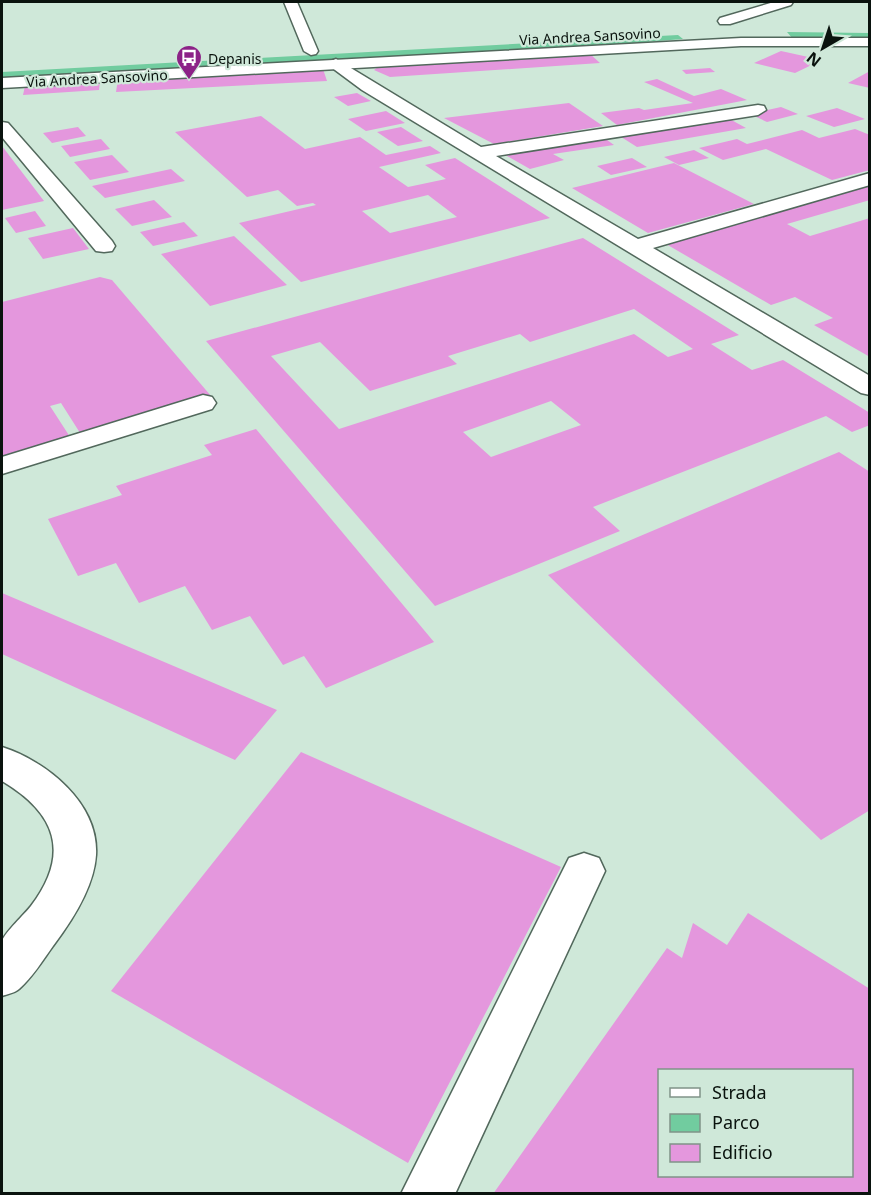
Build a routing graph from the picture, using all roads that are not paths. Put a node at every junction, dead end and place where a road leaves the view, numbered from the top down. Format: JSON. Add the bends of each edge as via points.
{"nodes":[{"id":1,"x":290,"y":2,"type":"edge"},
{"id":2,"x":786,"y":2,"type":"edge"},
{"id":3,"x":724,"y":20,"type":"junction"},
{"id":4,"x":870,"y":29,"type":"edge"},
{"id":5,"x":741,"y":42,"type":"junction"},
{"id":6,"x":870,"y":42,"type":"edge"},
{"id":7,"x":299,"y":51,"type":"junction"},
{"id":8,"x":264,"y":53,"type":"dead end"},
{"id":9,"x":336,"y":64,"type":"junction"},
{"id":10,"x":2,"y":83,"type":"edge"},
{"id":11,"x":758,"y":110,"type":"dead end"},
{"id":12,"x":2,"y":127,"type":"edge"},
{"id":13,"x":478,"y":153,"type":"junction"},
{"id":14,"x":870,"y":179,"type":"edge"},
{"id":15,"x":104,"y":246,"type":"dead end"},
{"id":16,"x":636,"y":247,"type":"junction"},
{"id":17,"x":870,"y":387,"type":"edge"},
{"id":18,"x":203,"y":403,"type":"dead end"},
{"id":19,"x":2,"y":466,"type":"edge"},
{"id":20,"x":2,"y":762,"type":"edge"},
{"id":21,"x":584,"y":871,"type":"dead end"},
{"id":22,"x":2,"y":975,"type":"edge"},
{"id":23,"x":427,"y":1194,"type":"edge"}],
"edges":[{"from":1,"to":7,"type":"street"},
{"from":2,"to":3,"type":"street"},
{"from":3,"to":4,"type":"street","name":"Via Andrea Sansovino"},
{"from":3,"to":5,"type":"street"},
{"from":3,"to":7,"type":"street","name":"Via Andrea Sansovino"},
{"from":5,"to":6,"type":"street","name":"Via Andrea Sansovino"},
{"from":5,"to":9,"type":"street","name":"Via Andrea Sansovino"},
{"from":7,"to":8,"type":"street","name":"Via Andrea Sansovino"},
{"from":9,"to":10,"type":"street","name":"Via Andrea Sansovino"},
{"from":9,"to":13,"type":"street"},
{"from":11,"to":13,"type":"street"},
{"from":12,"to":15,"type":"street"},
{"from":13,"to":16,"type":"street"},
{"from":14,"to":16,"type":"street"},
{"from":16,"to":17,"type":"street"},
{"from":18,"to":19,"type":"street"},
{"from":20,"to":22,"type":"street","via":[[37,782],[67,814],[74,833],[75,855],[60,900]]},
{"from":21,"to":23,"type":"street"}]}
